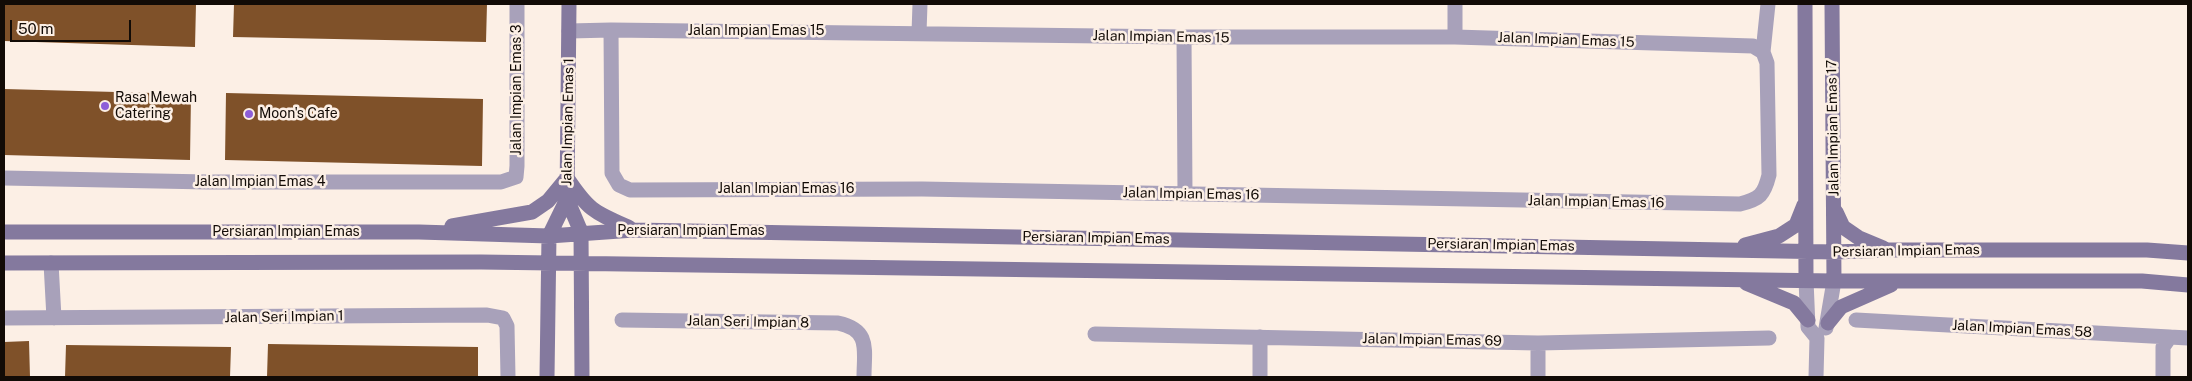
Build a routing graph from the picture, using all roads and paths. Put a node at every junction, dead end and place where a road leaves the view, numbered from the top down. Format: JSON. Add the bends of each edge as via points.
{"nodes":[{"id":1,"x":517,"y":4,"type":"edge"},
{"id":2,"x":569,"y":4,"type":"edge"},
{"id":3,"x":920,"y":4,"type":"edge"},
{"id":4,"x":1455,"y":4,"type":"edge"},
{"id":5,"x":1768,"y":4,"type":"edge"},
{"id":6,"x":1805,"y":4,"type":"edge"},
{"id":7,"x":1832,"y":4,"type":"edge"},
{"id":8,"x":611,"y":30,"type":"junction"},
{"id":9,"x":569,"y":31,"type":"junction"},
{"id":10,"x":919,"y":33,"type":"junction"},
{"id":11,"x":1455,"y":37,"type":"junction"},
{"id":12,"x":1184,"y":38,"type":"junction"},
{"id":13,"x":1758,"y":49,"type":"junction"},
{"id":14,"x":516,"y":177,"type":"joint"},
{"id":15,"x":4,"y":178,"type":"edge"},
{"id":16,"x":567,"y":178,"type":"junction"},
{"id":17,"x":1185,"y":194,"type":"junction"},
{"id":18,"x":1806,"y":198,"type":"junction"},
{"id":19,"x":567,"y":199,"type":"junction"},
{"id":20,"x":1834,"y":206,"type":"junction"},
{"id":21,"x":634,"y":230,"type":"junction"},
{"id":22,"x":4,"y":232,"type":"edge"},
{"id":23,"x":419,"y":232,"type":"junction"},
{"id":24,"x":581,"y":232,"type":"junction"},
{"id":25,"x":549,"y":236,"type":"junction"},
{"id":26,"x":1732,"y":249,"type":"junction"},
{"id":27,"x":1889,"y":250,"type":"junction"},
{"id":28,"x":1807,"y":252,"type":"junction"},
{"id":29,"x":1835,"y":252,"type":"junction"},
{"id":30,"x":2188,"y":253,"type":"edge"},
{"id":31,"x":4,"y":263,"type":"edge"},
{"id":32,"x":51,"y":263,"type":"junction"},
{"id":33,"x":548,"y":263,"type":"junction"},
{"id":34,"x":582,"y":263,"type":"junction"},
{"id":35,"x":1736,"y":279,"type":"junction"},
{"id":36,"x":1806,"y":280,"type":"junction"},
{"id":37,"x":1834,"y":281,"type":"junction"},
{"id":38,"x":1899,"y":281,"type":"junction"},
{"id":39,"x":2188,"y":285,"type":"edge"},
{"id":40,"x":4,"y":318,"type":"edge"},
{"id":41,"x":54,"y":318,"type":"junction"},
{"id":42,"x":622,"y":320,"type":"dead end"},
{"id":43,"x":1808,"y":320,"type":"junction"},
{"id":44,"x":1856,"y":320,"type":"dead end"},
{"id":45,"x":1828,"y":323,"type":"junction"},
{"id":46,"x":1095,"y":334,"type":"dead end"},
{"id":47,"x":1260,"y":336,"type":"junction"},
{"id":48,"x":2170,"y":337,"type":"junction"},
{"id":49,"x":1769,"y":338,"type":"dead end"},
{"id":50,"x":1817,"y":338,"type":"junction"},
{"id":51,"x":2188,"y":338,"type":"edge"},
{"id":52,"x":1538,"y":342,"type":"junction"},
{"id":53,"x":508,"y":377,"type":"edge"},
{"id":54,"x":547,"y":377,"type":"edge"},
{"id":55,"x":582,"y":377,"type":"edge"},
{"id":56,"x":864,"y":377,"type":"edge"},
{"id":57,"x":1260,"y":377,"type":"edge"},
{"id":58,"x":1538,"y":377,"type":"edge"},
{"id":59,"x":1816,"y":377,"type":"edge"},
{"id":60,"x":2163,"y":377,"type":"edge"}],
"edges":[{"from":1,"to":14,"type":"street","name":"Jalan Impian Emas 3"},
{"from":2,"to":9,"type":"main road","name":"Jalan Impian Emas 1"},
{"from":3,"to":10,"type":"street"},
{"from":4,"to":11,"type":"street"},
{"from":5,"to":13,"type":"street","name":"Jalan Impian Emas 16"},
{"from":6,"to":18,"type":"main road","name":"Jalan Impian Emas 17"},
{"from":7,"to":20,"type":"main road","name":"Jalan Impian Emas 17"},
{"from":8,"to":9,"type":"street","name":"Jalan Impian Emas 15"},
{"from":8,"to":10,"type":"street","name":"Jalan Impian Emas 15"},
{"from":8,"to":17,"type":"street","name":"Jalan Impian Emas 16","via":[[612,172],[619,185],[630,190],[922,189]]},
{"from":9,"to":16,"type":"main road","name":"Jalan Impian Emas 1"},
{"from":10,"to":12,"type":"street","name":"Jalan Impian Emas 15"},
{"from":11,"to":12,"type":"street","name":"Jalan Impian Emas 15"},
{"from":11,"to":13,"type":"street","name":"Jalan Impian Emas 15"},
{"from":12,"to":17,"type":"street"},
{"from":13,"to":17,"type":"street","name":"Jalan Impian Emas 16","via":[[1767,63],[1769,175],[1760,197],[1740,204]]},
{"from":14,"to":15,"type":"street","name":"Jalan Impian Emas 4","via":[[501,182]]},
{"from":16,"to":19,"type":"main road","name":"Jalan Impian Emas 1"},
{"from":16,"to":21,"type":"main road","via":[[594,212]]},
{"from":16,"to":23,"type":"main road","via":[[548,201],[532,212]]},
{"from":18,"to":26,"type":"main road","via":[[1796,225],[1779,236]]},
{"from":18,"to":28,"type":"main road","name":"Jalan Impian Emas 17"},
{"from":19,"to":24,"type":"main road"},
{"from":19,"to":25,"type":"main road","name":"Jalan Impian Emas 1"},
{"from":20,"to":27,"type":"main road","via":[[1843,226],[1859,238]]},
{"from":20,"to":29,"type":"main road","name":"Jalan Impian Emas 17"},
{"from":21,"to":24,"type":"main road","name":"Persiaran Impian Emas"},
{"from":21,"to":26,"type":"main road","name":"Persiaran Impian Emas"},
{"from":22,"to":23,"type":"main road","name":"Persiaran Impian Emas"},
{"from":23,"to":25,"type":"main road","name":"Persiaran Impian Emas"},
{"from":24,"to":25,"type":"main road","name":"Persiaran Impian Emas"},
{"from":24,"to":34,"type":"main road"},
{"from":25,"to":33,"type":"main road"},
{"from":26,"to":28,"type":"main road","name":"Persiaran Impian Emas"},
{"from":27,"to":29,"type":"main road","name":"Persiaran Impian Emas"},
{"from":27,"to":30,"type":"main road","name":"Persiaran Impian Emas","via":[[2147,250]]},
{"from":28,"to":29,"type":"main road","name":"Persiaran Impian Emas"},
{"from":28,"to":36,"type":"main road","name":"Jalan Impian Emas 17"},
{"from":29,"to":37,"type":"main road","name":"Jalan Impian Emas 17"},
{"from":31,"to":32,"type":"main road","name":"Persiaran Impian Emas"},
{"from":32,"to":33,"type":"main road","name":"Persiaran Impian Emas"},
{"from":32,"to":41,"type":"street"},
{"from":33,"to":34,"type":"main road","name":"Persiaran Impian Emas"},
{"from":33,"to":54,"type":"main road"},
{"from":34,"to":35,"type":"main road","name":"Persiaran Impian Emas"},
{"from":34,"to":55,"type":"main road"},
{"from":35,"to":36,"type":"main road","name":"Persiaran Impian Emas"},
{"from":35,"to":43,"type":"main road","via":[[1794,303]]},
{"from":36,"to":37,"type":"main road","name":"Persiaran Impian Emas"},
{"from":36,"to":43,"type":"street"},
{"from":37,"to":38,"type":"main road","name":"Persiaran Impian Emas"},
{"from":37,"to":45,"type":"street"},
{"from":38,"to":39,"type":"main road","name":"Persiaran Impian Emas"},
{"from":38,"to":45,"type":"main road","via":[[1841,307]]},
{"from":40,"to":41,"type":"street","name":"Jalan Seri Impian 1"},
{"from":41,"to":53,"type":"street","name":"Jalan Seri Impian 1","via":[[487,315],[503,318],[507,326]]},
{"from":42,"to":56,"type":"street","name":"Jalan Seri Impian 8","via":[[838,323],[851,326],[860,332],[864,343]]},
{"from":43,"to":50,"type":"street","via":[[1808,327]]},
{"from":44,"to":48,"type":"street","name":"Jalan Impian Emas 58"},
{"from":45,"to":50,"type":"street"},
{"from":46,"to":47,"type":"street","name":"Jalan Impian Emas 69"},
{"from":47,"to":52,"type":"street","name":"Jalan Impian Emas 69"},
{"from":47,"to":57,"type":"street"},
{"from":48,"to":51,"type":"street","name":"Jalan Impian Emas 58"},
{"from":48,"to":60,"type":"street","via":[[2163,346]]},
{"from":49,"to":52,"type":"street","name":"Jalan Impian Emas 69"},
{"from":50,"to":59,"type":"street"},
{"from":52,"to":58,"type":"street"}]}
